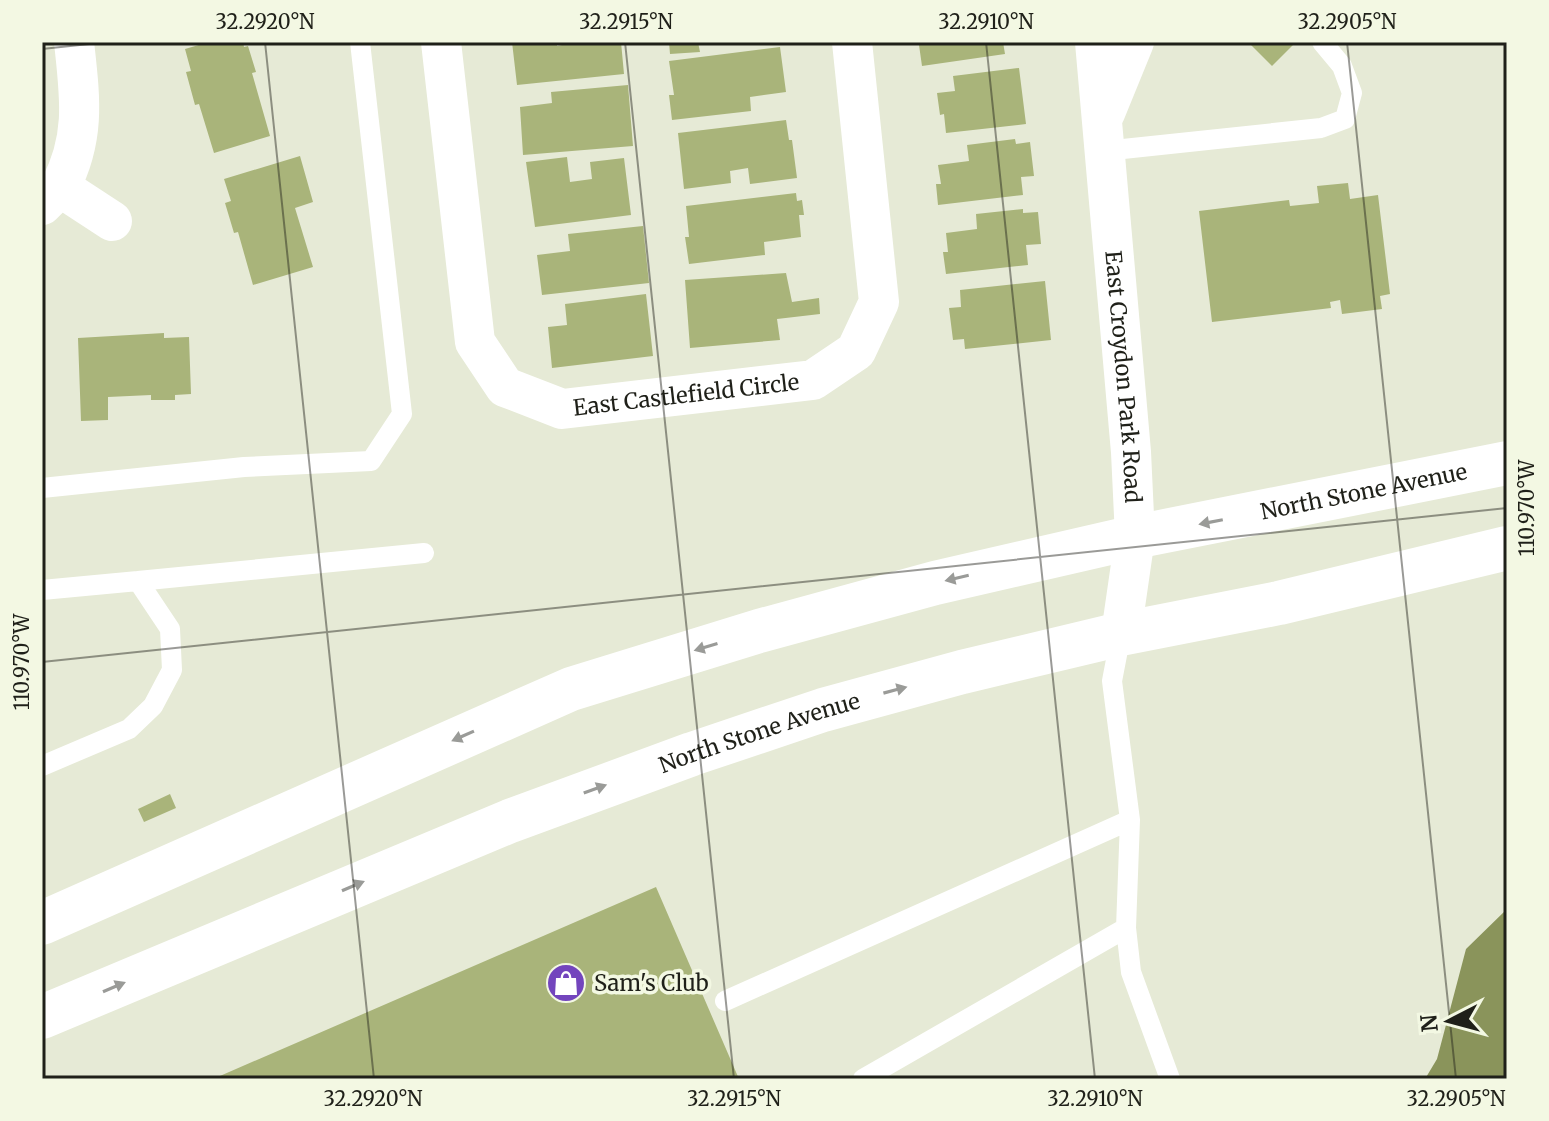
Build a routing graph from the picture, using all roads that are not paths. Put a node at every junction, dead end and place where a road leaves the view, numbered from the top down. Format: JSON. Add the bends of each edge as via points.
{"nodes":[{"id":1,"x":74,"y":42,"type":"edge"},
{"id":2,"x":360,"y":42,"type":"edge"},
{"id":3,"x":441,"y":42,"type":"edge"},
{"id":4,"x":852,"y":42,"type":"edge"},
{"id":5,"x":1095,"y":42,"type":"edge"},
{"id":6,"x":1134,"y":42,"type":"edge"},
{"id":7,"x":1322,"y":42,"type":"edge"},
{"id":8,"x":1103,"y":135,"type":"junction"},
{"id":9,"x":51,"y":196,"type":"edge"},
{"id":10,"x":112,"y":221,"type":"dead end"},
{"id":11,"x":1507,"y":463,"type":"edge"},
{"id":12,"x":42,"y":488,"type":"edge"},
{"id":13,"x":1135,"y":537,"type":"junction"},
{"id":14,"x":1507,"y":548,"type":"edge"},
{"id":15,"x":424,"y":553,"type":"dead end"},
{"id":16,"x":138,"y":581,"type":"junction"},
{"id":17,"x":42,"y":590,"type":"edge"},
{"id":18,"x":1121,"y":634,"type":"junction"},
{"id":19,"x":42,"y":766,"type":"edge"},
{"id":20,"x":1130,"y":820,"type":"junction"},
{"id":21,"x":42,"y":923,"type":"edge"},
{"id":22,"x":1126,"y":928,"type":"junction"},
{"id":23,"x":725,"y":1001,"type":"dead end"},
{"id":24,"x":42,"y":1017,"type":"edge"},
{"id":25,"x":863,"y":1079,"type":"edge"},
{"id":26,"x":1170,"y":1079,"type":"edge"}],
"edges":[{"from":1,"to":9,"type":"street","via":[[80,123],[73,162]]},
{"from":2,"to":12,"type":"lane","via":[[402,414],[371,461],[244,467]]},
{"from":3,"to":4,"type":"street","name":"East Castlefield Circle","via":[[475,342],[505,387],[562,409],[813,380],[856,351],[879,302]]},
{"from":5,"to":8,"type":"street","name":"East Croydon Park Road"},
{"from":6,"to":8,"type":"street","name":"East Croydon Park Road"},
{"from":7,"to":8,"type":"lane","via":[[1342,66],[1352,93],[1345,119],[1321,128]]},
{"from":8,"to":13,"type":"street","name":"East Croydon Park Road"},
{"from":9,"to":10,"type":"street"},
{"from":11,"to":13,"type":"main road","name":"North Stone Avenue","one_way":true},
{"from":13,"to":18,"type":"street","name":"East Croydon Park Road"},
{"from":13,"to":21,"type":"main road","name":"North Stone Avenue","one_way":true,"via":[[935,583],[571,689]]},
{"from":14,"to":18,"type":"main road","name":"North Stone Avenue","via":[[1279,603]]},
{"from":15,"to":16,"type":"lane"},
{"from":16,"to":17,"type":"lane"},
{"from":16,"to":19,"type":"lane","via":[[170,629],[172,670],[153,706],[129,729]]},
{"from":18,"to":20,"type":"lane","via":[[1112,681]]},
{"from":24,"to":18,"type":"main road","name":"North Stone Avenue","one_way":true,"via":[[495,826],[678,759],[823,710]]},
{"from":20,"to":22,"type":"lane"},
{"from":20,"to":23,"type":"lane"},
{"from":22,"to":25,"type":"lane"},
{"from":22,"to":26,"type":"lane","via":[[1131,972]]}]}
